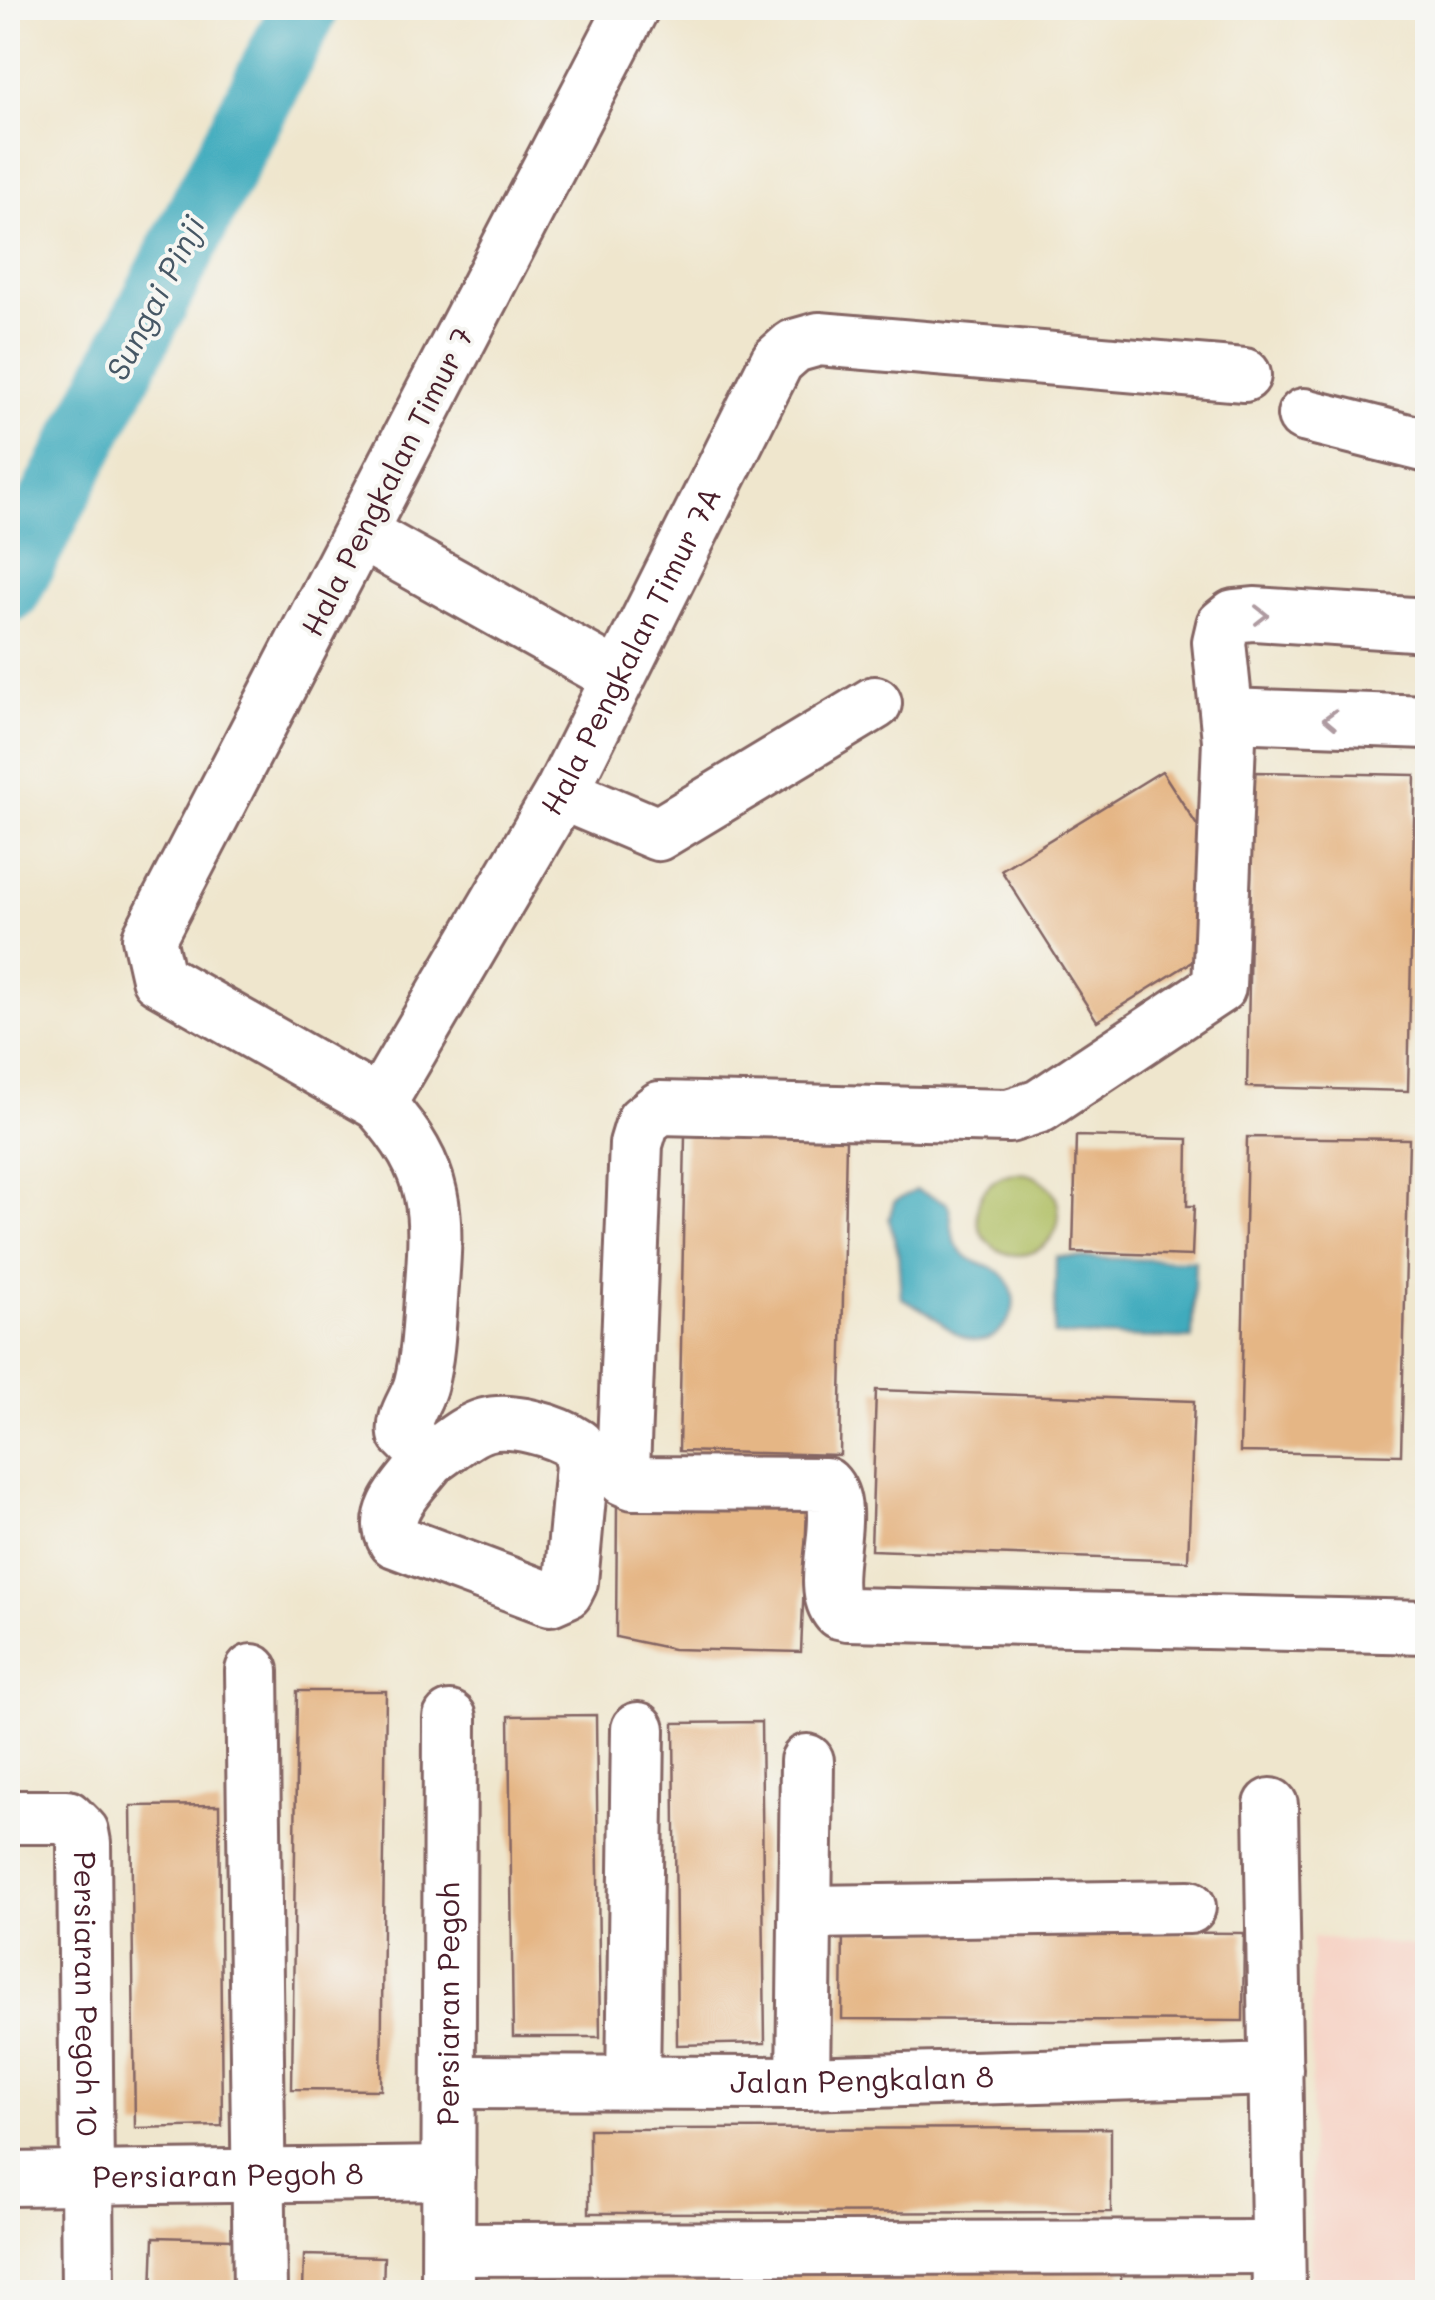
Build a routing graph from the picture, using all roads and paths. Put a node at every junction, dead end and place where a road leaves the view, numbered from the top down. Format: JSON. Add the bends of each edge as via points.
{"nodes":[{"id":1,"x":632,"y":8,"type":"edge"},
{"id":2,"x":1244,"y":375,"type":"dead end"},
{"id":3,"x":1304,"y":415,"type":"dead end"},
{"id":4,"x":1428,"y":446,"type":"edge"},
{"id":5,"x":362,"y":534,"type":"junction"},
{"id":6,"x":1428,"y":625,"type":"edge"},
{"id":7,"x":618,"y":677,"type":"junction"},
{"id":8,"x":875,"y":704,"type":"dead end"},
{"id":9,"x":1228,"y":715,"type":"junction"},
{"id":10,"x":1428,"y":722,"type":"edge"},
{"id":11,"x":561,"y":792,"type":"junction"},
{"id":12,"x":379,"y":1104,"type":"junction"},
{"id":13,"x":430,"y":1459,"type":"dead end"},
{"id":14,"x":1428,"y":1627,"type":"edge"},
{"id":15,"x":252,"y":1672,"type":"dead end"},
{"id":16,"x":450,"y":1718,"type":"dead end"},
{"id":17,"x":638,"y":1728,"type":"dead end"},
{"id":18,"x":807,"y":1761,"type":"dead end"},
{"id":19,"x":1271,"y":1804,"type":"dead end"},
{"id":20,"x":8,"y":1817,"type":"edge"},
{"id":21,"x":1189,"y":1907,"type":"dead end"},
{"id":22,"x":807,"y":1912,"type":"junction"},
{"id":23,"x":1276,"y":2069,"type":"junction"},
{"id":24,"x":450,"y":2082,"type":"junction"},
{"id":25,"x":633,"y":2082,"type":"junction"},
{"id":26,"x":802,"y":2083,"type":"junction"},
{"id":27,"x":449,"y":2173,"type":"junction"},
{"id":28,"x":260,"y":2176,"type":"junction"},
{"id":29,"x":87,"y":2179,"type":"junction"},
{"id":30,"x":8,"y":2180,"type":"edge"},
{"id":31,"x":1279,"y":2270,"type":"edge"},
{"id":32,"x":449,"y":2271,"type":"edge"},
{"id":33,"x":88,"y":2292,"type":"edge"},
{"id":34,"x":260,"y":2292,"type":"edge"}],
"edges":[{"from":1,"to":5,"type":"street","name":"Hala Pengkalan Timur 7"},
{"from":2,"to":7,"type":"street","name":"Hala Pengkalan Timur 7A","via":[[819,339],[794,346],[777,361]]},
{"from":3,"to":4,"type":"street"},
{"from":5,"to":7,"type":"street"},
{"from":5,"to":12,"type":"street","name":"Hala Pengkalan Timur 7","via":[[148,938],[158,978]]},
{"from":9,"to":6,"type":"street","one_way":true,"via":[[1220,642],[1223,624],[1234,616]]},
{"from":7,"to":11,"type":"street","name":"Hala Pengkalan Timur 7A"},
{"from":8,"to":11,"type":"street","via":[[658,834]]},
{"from":10,"to":9,"type":"street","one_way":true},
{"from":9,"to":14,"type":"street","via":[[1219,987],[1040,1106],[1008,1116],[660,1108],[643,1121],[636,1144],[624,1478],[825,1484],[834,1499],[832,1597],[848,1614]]},
{"from":11,"to":12,"type":"street","name":"Hala Pengkalan Timur 7A"},
{"from":12,"to":13,"type":"street","via":[[408,1136],[426,1173],[438,1226],[424,1370],[404,1428]]},
{"from":15,"to":28,"type":"street"},
{"from":16,"to":24,"type":"street","name":"Persiaran Pegoh"},
{"from":17,"to":25,"type":"street"},
{"from":18,"to":22,"type":"street"},
{"from":19,"to":23,"type":"street"},
{"from":20,"to":29,"type":"street","name":"Persiaran Pegoh 10","via":[[66,1817],[82,1832]]},
{"from":21,"to":22,"type":"street"},
{"from":22,"to":26,"type":"street"},
{"from":23,"to":26,"type":"street","name":"Jalan Pengkalan 8"},
{"from":23,"to":31,"type":"street"},
{"from":24,"to":25,"type":"street","name":"Jalan Pengkalan 8"},
{"from":24,"to":27,"type":"street","name":"Persiaran Pegoh"},
{"from":25,"to":26,"type":"street","name":"Jalan Pengkalan 8"},
{"from":27,"to":28,"type":"street","name":"Persiaran Pegoh 8"},
{"from":27,"to":32,"type":"street","name":"Persiaran Pegoh"},
{"from":28,"to":29,"type":"street","name":"Persiaran Pegoh 8"},
{"from":28,"to":34,"type":"street"},
{"from":29,"to":30,"type":"street","name":"Persiaran Pegoh 8"},
{"from":29,"to":33,"type":"street","name":"Persiaran Pegoh 10"},
{"from":31,"to":32,"type":"street"}]}
